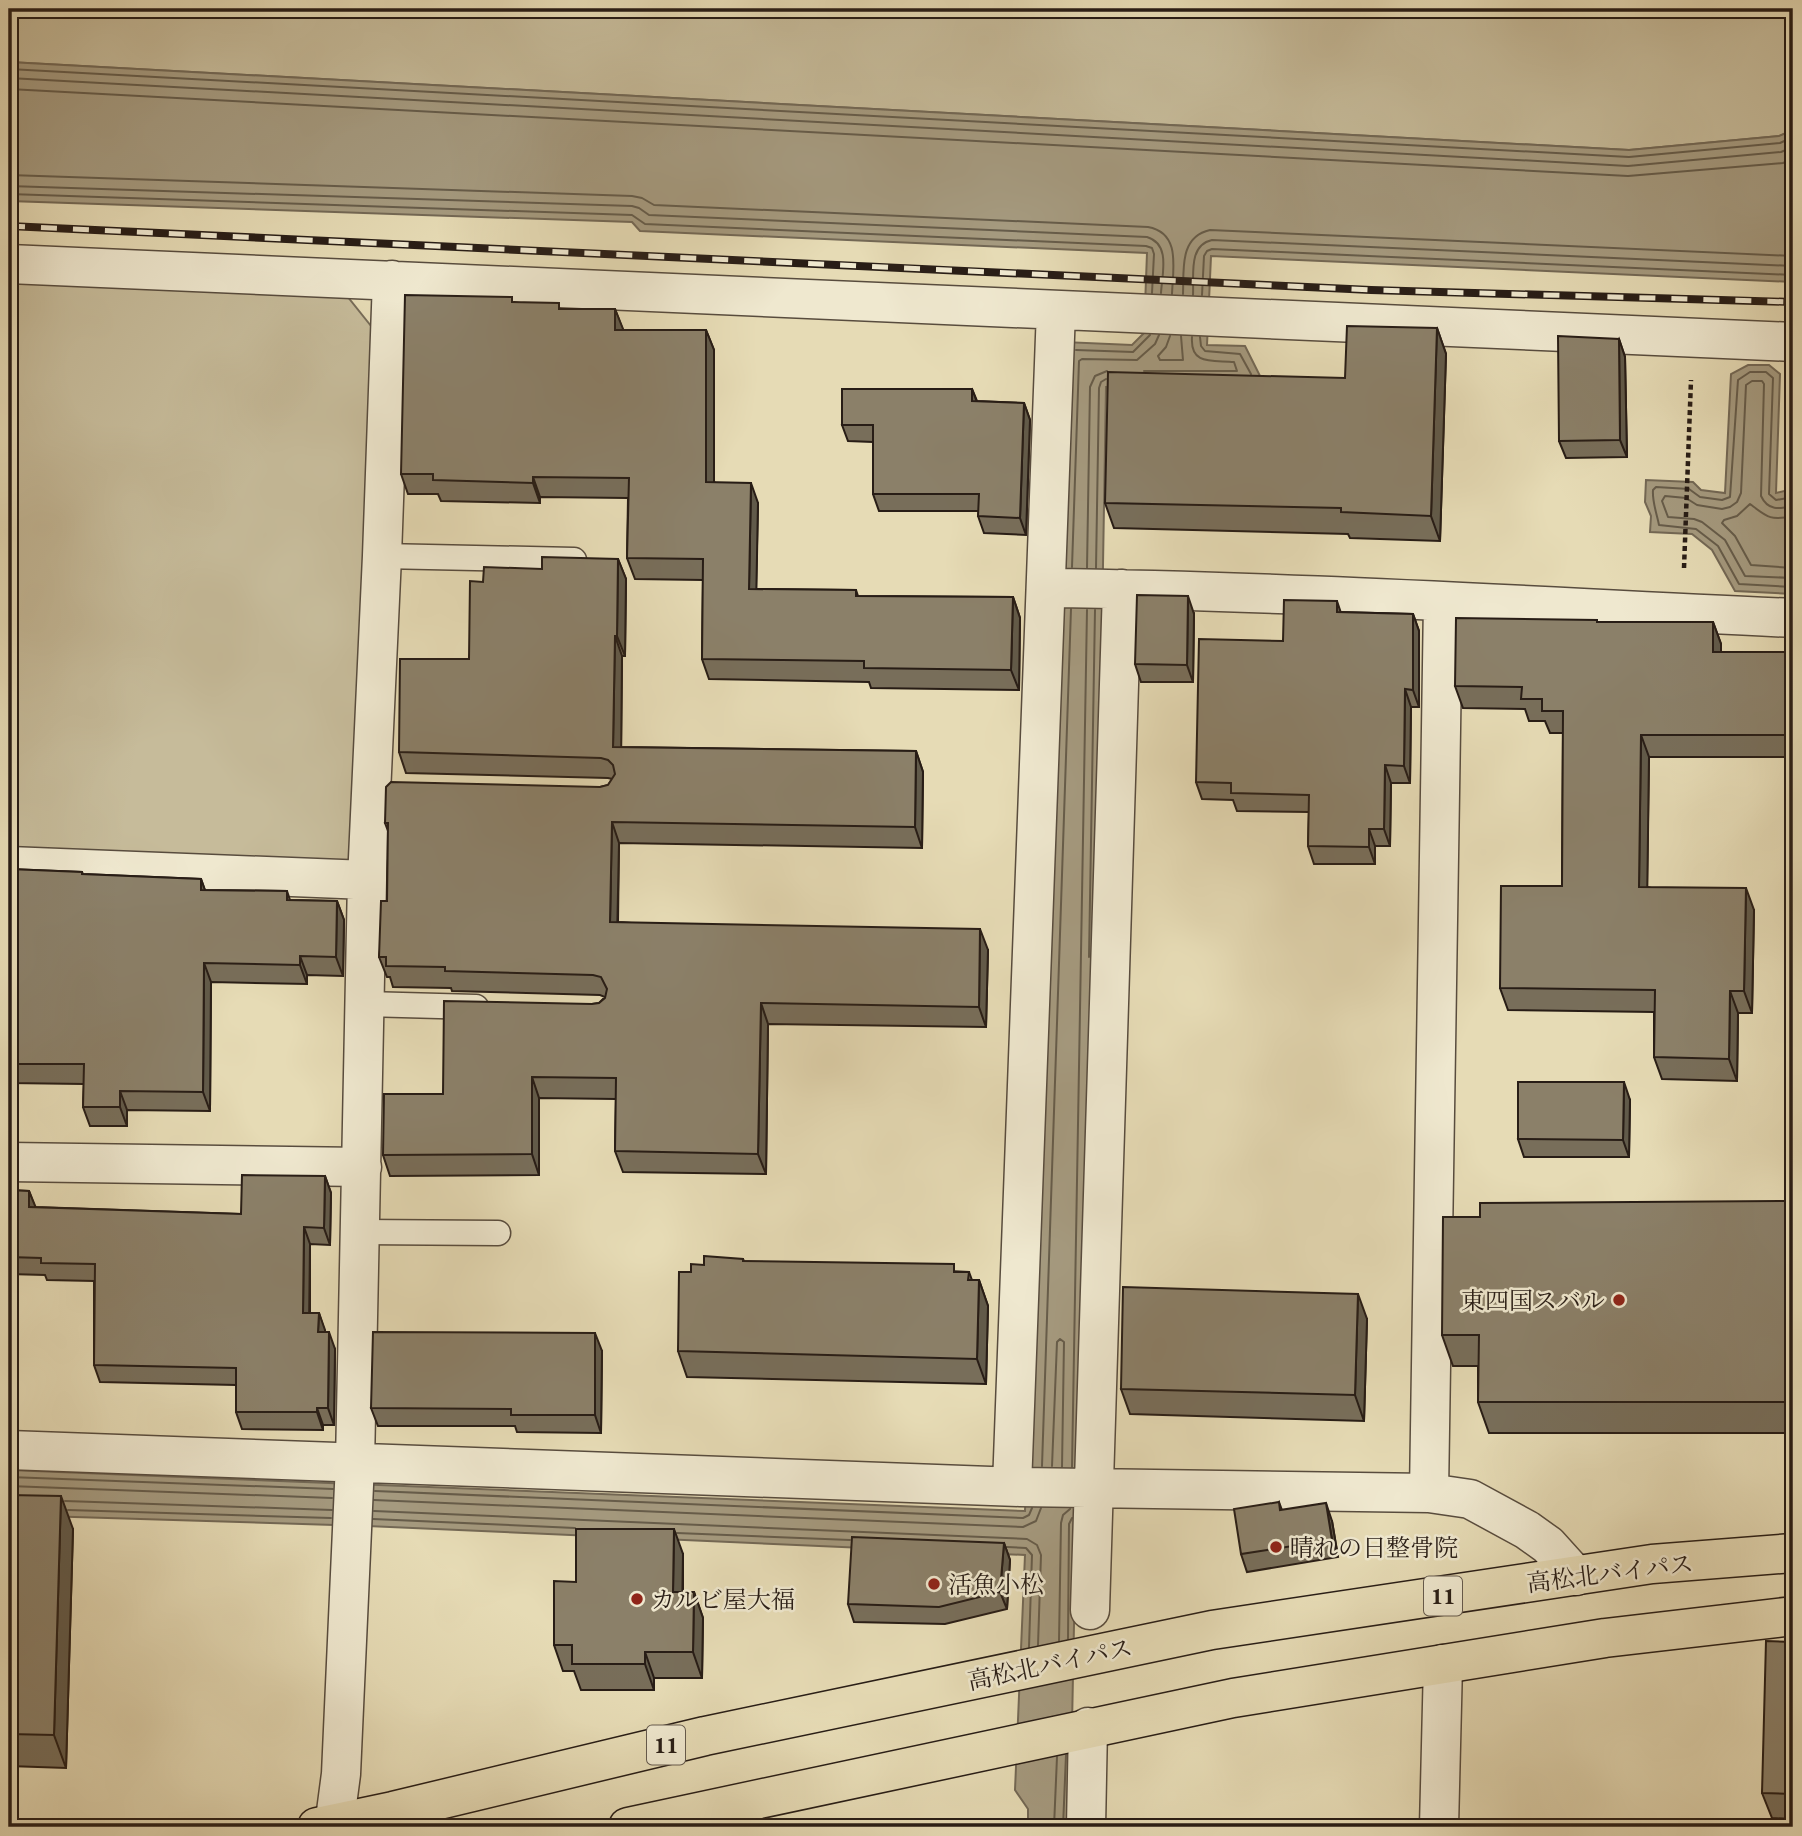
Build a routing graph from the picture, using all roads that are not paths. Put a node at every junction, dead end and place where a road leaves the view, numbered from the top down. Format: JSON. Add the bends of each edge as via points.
{"nodes":[{"id":1,"x":9,"y":264,"type":"edge"},
{"id":2,"x":392,"y":280,"type":"junction"},
{"id":3,"x":1056,"y":310,"type":"junction"},
{"id":4,"x":1793,"y":342,"type":"edge"},
{"id":5,"x":383,"y":555,"type":"junction"},
{"id":6,"x":590,"y":561,"type":"edge"},
{"id":7,"x":1046,"y":588,"type":"junction"},
{"id":8,"x":1122,"y":589,"type":"junction"},
{"id":9,"x":1443,"y":602,"type":"junction"},
{"id":10,"x":1793,"y":618,"type":"edge"},
{"id":11,"x":9,"y":866,"type":"edge"},
{"id":12,"x":367,"y":880,"type":"junction"},
{"id":13,"x":365,"y":1004,"type":"junction"},
{"id":14,"x":503,"y":1007,"type":"edge"},
{"id":15,"x":9,"y":1162,"type":"edge"},
{"id":16,"x":362,"y":1167,"type":"junction"},
{"id":17,"x":361,"y":1232,"type":"junction"},
{"id":18,"x":498,"y":1233,"type":"dead end"},
{"id":19,"x":9,"y":1450,"type":"edge"},
{"id":20,"x":355,"y":1463,"type":"junction"},
{"id":21,"x":1016,"y":1487,"type":"junction"},
{"id":22,"x":1092,"y":1488,"type":"junction"},
{"id":23,"x":1429,"y":1493,"type":"junction"},
{"id":24,"x":1793,"y":1553,"type":"edge"},
{"id":25,"x":1576,"y":1576,"type":"junction"},
{"id":26,"x":1090,"y":1610,"type":"dead end"},
{"id":27,"x":1793,"y":1616,"type":"edge"},
{"id":28,"x":1443,"y":1664,"type":"junction"},
{"id":29,"x":1081,"y":1729,"type":"junction"},
{"id":30,"x":328,"y":1826,"type":"edge"},
{"id":31,"x":628,"y":1827,"type":"edge"},
{"id":32,"x":1086,"y":1827,"type":"edge"},
{"id":33,"x":1439,"y":1827,"type":"edge"}],
"edges":[{"from":1,"to":2,"type":"street"},
{"from":2,"to":3,"type":"street"},
{"from":2,"to":5,"type":"street"},
{"from":3,"to":4,"type":"street"},
{"from":3,"to":7,"type":"street"},
{"from":5,"to":6,"type":"lane"},
{"from":5,"to":12,"type":"street","via":[[385,787]]},
{"from":7,"to":8,"type":"street"},
{"from":7,"to":21,"type":"street"},
{"from":8,"to":9,"type":"street"},
{"from":8,"to":22,"type":"street"},
{"from":9,"to":10,"type":"street"},
{"from":9,"to":23,"type":"street"},
{"from":11,"to":12,"type":"street"},
{"from":12,"to":13,"type":"street"},
{"from":13,"to":14,"type":"lane"},
{"from":13,"to":16,"type":"street"},
{"from":15,"to":16,"type":"street"},
{"from":16,"to":17,"type":"street"},
{"from":17,"to":18,"type":"lane"},
{"from":17,"to":20,"type":"street"},
{"from":19,"to":20,"type":"street"},
{"from":20,"to":21,"type":"street"},
{"from":20,"to":30,"type":"street","via":[[341,1774]]},
{"from":21,"to":22,"type":"street"},
{"from":22,"to":23,"type":"street"},
{"from":22,"to":26,"type":"street"},
{"from":23,"to":25,"type":"street","via":[[1470,1499],[1527,1530]]},
{"from":24,"to":25,"type":"highway","name":"高松北バイパス","number":"11","via":[[1652,1564]]},
{"from":25,"to":30,"type":"highway","name":"高松北バイパス","number":"11","via":[[1212,1630],[705,1736]]},
{"from":27,"to":28,"type":"highway","via":[[1605,1638]]},
{"from":28,"to":29,"type":"highway","via":[[1233,1698]]},
{"from":28,"to":33,"type":"street"},
{"from":29,"to":31,"type":"highway"},
{"from":29,"to":32,"type":"street"}]}
